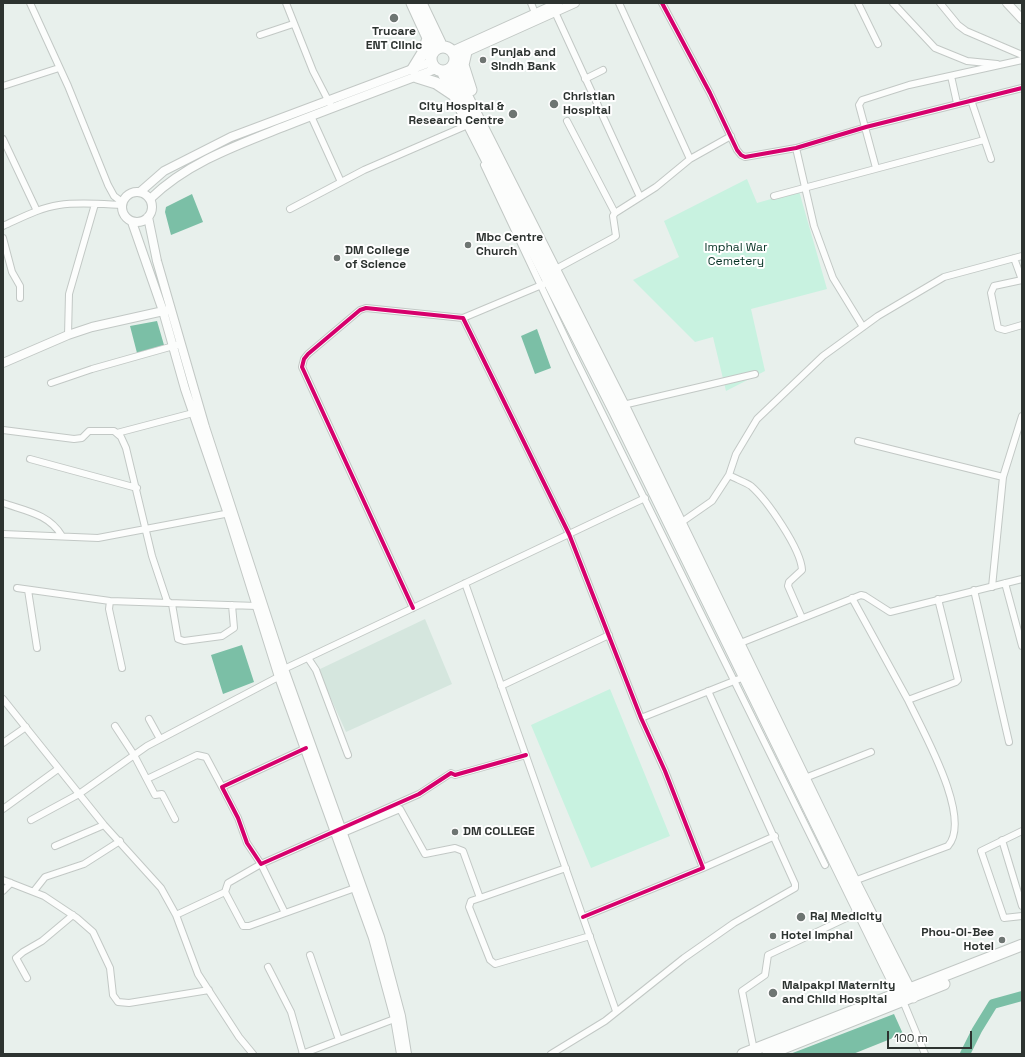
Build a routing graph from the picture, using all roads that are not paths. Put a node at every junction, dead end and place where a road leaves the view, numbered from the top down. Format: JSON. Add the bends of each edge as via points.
{"nodes":[{"id":1,"x":30,"y":3,"type":"edge"},
{"id":2,"x":286,"y":3,"type":"edge"},
{"id":3,"x":412,"y":3,"type":"edge"},
{"id":4,"x":421,"y":3,"type":"edge"},
{"id":5,"x":531,"y":3,"type":"edge"},
{"id":6,"x":558,"y":3,"type":"edge"},
{"id":7,"x":575,"y":3,"type":"edge"},
{"id":8,"x":619,"y":3,"type":"edge"},
{"id":9,"x":662,"y":3,"type":"edge"},
{"id":10,"x":858,"y":3,"type":"edge"},
{"id":11,"x":893,"y":3,"type":"edge"},
{"id":12,"x":940,"y":3,"type":"edge"},
{"id":13,"x":1007,"y":3,"type":"edge"},
{"id":14,"x":554,"y":12,"type":"junction"},
{"id":15,"x":535,"y":13,"type":"junction"},
{"id":16,"x":1022,"y":20,"type":"edge"},
{"id":17,"x":293,"y":24,"type":"junction"},
{"id":18,"x":260,"y":36,"type":"dead end"},
{"id":19,"x":428,"y":38,"type":"junction"},
{"id":20,"x":878,"y":44,"type":"dead end"},
{"id":21,"x":1022,"y":55,"type":"edge"},
{"id":22,"x":446,"y":59,"type":"junction"},
{"id":23,"x":1022,"y":60,"type":"edge"},
{"id":24,"x":1003,"y":64,"type":"junction"},
{"id":25,"x":59,"y":68,"type":"junction"},
{"id":26,"x":603,"y":70,"type":"dead end"},
{"id":27,"x":415,"y":73,"type":"junction"},
{"id":28,"x":951,"y":76,"type":"junction"},
{"id":29,"x":585,"y":79,"type":"junction"},
{"id":30,"x":3,"y":86,"type":"edge"},
{"id":31,"x":1022,"y":88,"type":"edge"},
{"id":32,"x":455,"y":95,"type":"junction"},
{"id":33,"x":328,"y":100,"type":"junction"},
{"id":34,"x":971,"y":100,"type":"junction"},
{"id":35,"x":957,"y":103,"type":"junction"},
{"id":36,"x":332,"y":108,"type":"junction"},
{"id":37,"x":311,"y":116,"type":"junction"},
{"id":38,"x":567,"y":121,"type":"dead end"},
{"id":39,"x":471,"y":123,"type":"junction"},
{"id":40,"x":866,"y":127,"type":"junction"},
{"id":41,"x":731,"y":136,"type":"junction"},
{"id":42,"x":3,"y":139,"type":"edge"},
{"id":43,"x":984,"y":140,"type":"junction"},
{"id":44,"x":796,"y":148,"type":"junction"},
{"id":45,"x":690,"y":159,"type":"junction"},
{"id":46,"x":991,"y":160,"type":"dead end"},
{"id":47,"x":876,"y":168,"type":"junction"},
{"id":48,"x":341,"y":182,"type":"junction"},
{"id":49,"x":805,"y":186,"type":"junction"},
{"id":50,"x":140,"y":192,"type":"junction"},
{"id":51,"x":774,"y":196,"type":"dead end"},
{"id":52,"x":640,"y":197,"type":"junction"},
{"id":53,"x":150,"y":199,"type":"junction"},
{"id":54,"x":95,"y":204,"type":"junction"},
{"id":55,"x":122,"y":204,"type":"junction"},
{"id":56,"x":290,"y":209,"type":"dead end"},
{"id":57,"x":36,"y":211,"type":"junction"},
{"id":58,"x":615,"y":213,"type":"junction"},
{"id":59,"x":148,"y":217,"type":"junction"},
{"id":60,"x":132,"y":222,"type":"junction"},
{"id":61,"x":3,"y":226,"type":"edge"},
{"id":62,"x":3,"y":238,"type":"edge"},
{"id":63,"x":1022,"y":256,"type":"edge"},
{"id":64,"x":1014,"y":258,"type":"junction"},
{"id":65,"x":554,"y":270,"type":"junction"},
{"id":66,"x":1022,"y":280,"type":"edge"},
{"id":67,"x":545,"y":284,"type":"junction"},
{"id":68,"x":20,"y":298,"type":"dead end"},
{"id":69,"x":167,"y":310,"type":"junction"},
{"id":70,"x":463,"y":318,"type":"junction"},
{"id":71,"x":1022,"y":325,"type":"edge"},
{"id":72,"x":864,"y":327,"type":"junction"},
{"id":73,"x":68,"y":335,"type":"junction"},
{"id":74,"x":176,"y":345,"type":"junction"},
{"id":75,"x":3,"y":363,"type":"edge"},
{"id":76,"x":755,"y":374,"type":"dead end"},
{"id":77,"x":51,"y":383,"type":"dead end"},
{"id":78,"x":623,"y":405,"type":"junction"},
{"id":79,"x":193,"y":414,"type":"junction"},
{"id":80,"x":1022,"y":416,"type":"edge"},
{"id":81,"x":3,"y":430,"type":"edge"},
{"id":82,"x":117,"y":433,"type":"junction"},
{"id":83,"x":858,"y":441,"type":"dead end"},
{"id":84,"x":30,"y":459,"type":"dead end"},
{"id":85,"x":729,"y":475,"type":"junction"},
{"id":86,"x":1003,"y":477,"type":"junction"},
{"id":87,"x":137,"y":488,"type":"junction"},
{"id":88,"x":645,"y":498,"type":"junction"},
{"id":89,"x":3,"y":503,"type":"edge"},
{"id":90,"x":231,"y":513,"type":"junction"},
{"id":91,"x":676,"y":526,"type":"junction"},
{"id":92,"x":146,"y":528,"type":"junction"},
{"id":93,"x":3,"y":534,"type":"edge"},
{"id":94,"x":569,"y":534,"type":"junction"},
{"id":95,"x":62,"y":536,"type":"junction"},
{"id":96,"x":1022,"y":579,"type":"edge"},
{"id":97,"x":465,"y":583,"type":"junction"},
{"id":98,"x":1005,"y":583,"type":"junction"},
{"id":99,"x":992,"y":586,"type":"junction"},
{"id":100,"x":17,"y":588,"type":"dead end"},
{"id":101,"x":28,"y":590,"type":"junction"},
{"id":102,"x":974,"y":590,"type":"junction"},
{"id":103,"x":852,"y":598,"type":"junction"},
{"id":104,"x":938,"y":599,"type":"junction"},
{"id":105,"x":110,"y":601,"type":"junction"},
{"id":106,"x":172,"y":604,"type":"junction"},
{"id":107,"x":232,"y":605,"type":"junction"},
{"id":108,"x":256,"y":606,"type":"junction"},
{"id":109,"x":413,"y":608,"type":"junction"},
{"id":110,"x":802,"y":618,"type":"junction"},
{"id":111,"x":609,"y":635,"type":"junction"},
{"id":112,"x":738,"y":644,"type":"junction"},
{"id":113,"x":1022,"y":646,"type":"edge"},
{"id":114,"x":37,"y":648,"type":"dead end"},
{"id":115,"x":308,"y":658,"type":"junction"},
{"id":116,"x":122,"y":668,"type":"dead end"},
{"id":117,"x":283,"y":673,"type":"junction"},
{"id":118,"x":739,"y":679,"type":"junction"},
{"id":119,"x":501,"y":686,"type":"junction"},
{"id":120,"x":708,"y":691,"type":"junction"},
{"id":121,"x":3,"y":699,"type":"edge"},
{"id":122,"x":908,"y":700,"type":"junction"},
{"id":123,"x":641,"y":718,"type":"junction"},
{"id":124,"x":149,"y":719,"type":"dead end"},
{"id":125,"x":115,"y":726,"type":"dead end"},
{"id":126,"x":26,"y":727,"type":"junction"},
{"id":127,"x":160,"y":739,"type":"junction"},
{"id":128,"x":780,"y":739,"type":"junction"},
{"id":129,"x":1009,"y":742,"type":"dead end"},
{"id":130,"x":3,"y":743,"type":"edge"},
{"id":131,"x":306,"y":748,"type":"junction"},
{"id":132,"x":871,"y":752,"type":"dead end"},
{"id":133,"x":134,"y":755,"type":"junction"},
{"id":134,"x":348,"y":755,"type":"dead end"},
{"id":135,"x":526,"y":755,"type":"junction"},
{"id":136,"x":58,"y":768,"type":"junction"},
{"id":137,"x":805,"y":778,"type":"junction"},
{"id":138,"x":147,"y":779,"type":"junction"},
{"id":139,"x":222,"y":787,"type":"junction"},
{"id":140,"x":79,"y":794,"type":"junction"},
{"id":141,"x":3,"y":809,"type":"edge"},
{"id":142,"x":175,"y":819,"type":"dead end"},
{"id":143,"x":31,"y":820,"type":"dead end"},
{"id":144,"x":104,"y":825,"type":"junction"},
{"id":145,"x":339,"y":831,"type":"junction"},
{"id":146,"x":1022,"y":831,"type":"edge"},
{"id":147,"x":775,"y":836,"type":"junction"},
{"id":148,"x":1002,"y":840,"type":"junction"},
{"id":149,"x":120,"y":841,"type":"junction"},
{"id":150,"x":55,"y":846,"type":"dead end"},
{"id":151,"x":261,"y":864,"type":"junction"},
{"id":152,"x":825,"y":865,"type":"dead end"},
{"id":153,"x":566,"y":868,"type":"junction"},
{"id":154,"x":703,"y":868,"type":"junction"},
{"id":155,"x":3,"y":880,"type":"edge"},
{"id":156,"x":854,"y":881,"type":"junction"},
{"id":157,"x":11,"y":883,"type":"junction"},
{"id":158,"x":355,"y":888,"type":"junction"},
{"id":159,"x":3,"y":891,"type":"edge"},
{"id":160,"x":34,"y":891,"type":"junction"},
{"id":161,"x":225,"y":892,"type":"junction"},
{"id":162,"x":480,"y":898,"type":"junction"},
{"id":163,"x":1022,"y":906,"type":"edge"},
{"id":164,"x":285,"y":912,"type":"junction"},
{"id":165,"x":859,"y":912,"type":"junction"},
{"id":166,"x":73,"y":915,"type":"junction"},
{"id":167,"x":176,"y":915,"type":"junction"},
{"id":168,"x":1022,"y":916,"type":"edge"},
{"id":169,"x":583,"y":917,"type":"junction"},
{"id":170,"x":590,"y":936,"type":"junction"},
{"id":171,"x":377,"y":938,"type":"junction"},
{"id":172,"x":1022,"y":945,"type":"edge"},
{"id":173,"x":1022,"y":952,"type":"edge"},
{"id":174,"x":310,"y":955,"type":"dead end"},
{"id":175,"x":268,"y":967,"type":"dead end"},
{"id":176,"x":27,"y":978,"type":"dead end"},
{"id":177,"x":209,"y":990,"type":"junction"},
{"id":178,"x":906,"y":995,"type":"junction"},
{"id":179,"x":616,"y":1011,"type":"junction"},
{"id":180,"x":398,"y":1017,"type":"junction"},
{"id":181,"x":339,"y":1040,"type":"junction"},
{"id":182,"x":754,"y":1050,"type":"junction"},
{"id":183,"x":252,"y":1054,"type":"edge"},
{"id":184,"x":302,"y":1054,"type":"edge"},
{"id":185,"x":401,"y":1054,"type":"edge"},
{"id":186,"x":407,"y":1054,"type":"edge"},
{"id":187,"x":551,"y":1054,"type":"edge"},
{"id":188,"x":743,"y":1054,"type":"edge"},
{"id":189,"x":768,"y":1054,"type":"edge"},
{"id":190,"x":925,"y":1054,"type":"edge"}],
"edges":[{"from":1,"to":25,"type":"street"},
{"from":2,"to":17,"type":"street"},
{"from":3,"to":19,"type":"highway"},
{"from":4,"to":22,"type":"highway"},
{"from":5,"to":15,"type":"street"},
{"from":6,"to":15,"type":"main road"},
{"from":7,"to":14,"type":"main road"},
{"from":8,"to":45,"type":"street"},
{"from":9,"to":41,"type":"street"},
{"from":10,"to":20,"type":"street"},
{"from":11,"to":24,"type":"street","via":[[935,48],[967,61]]},
{"from":12,"to":21,"type":"street","via":[[966,31]]},
{"from":13,"to":16,"type":"main road"},
{"from":14,"to":22,"type":"main road"},
{"from":14,"to":29,"type":"street"},
{"from":15,"to":22,"type":"main road"},
{"from":17,"to":18,"type":"street"},
{"from":17,"to":33,"type":"street"},
{"from":19,"to":22,"type":"highway"},
{"from":19,"to":27,"type":"highway"},
{"from":22,"to":27,"type":"main road"},
{"from":22,"to":32,"type":"highway"},
{"from":22,"to":39,"type":"highway"},
{"from":22,"to":39,"type":"highway","via":[[463,60],[464,71],[475,101]]},
{"from":23,"to":24,"type":"street"},
{"from":24,"to":28,"type":"street"},
{"from":25,"to":30,"type":"street"},
{"from":25,"to":55,"type":"street","via":[[108,185]]},
{"from":26,"to":29,"type":"street"},
{"from":27,"to":32,"type":"highway"},
{"from":27,"to":33,"type":"main road"},
{"from":27,"to":36,"type":"main road"},
{"from":28,"to":35,"type":"street"},
{"from":28,"to":40,"type":"street","via":[[909,85],[862,100],[859,105]]},
{"from":29,"to":52,"type":"street"},
{"from":31,"to":34,"type":"street"},
{"from":32,"to":39,"type":"highway"},
{"from":33,"to":36,"type":"street"},
{"from":33,"to":50,"type":"main road","via":[[231,137],[185,159],[164,171]]},
{"from":34,"to":35,"type":"street"},
{"from":34,"to":43,"type":"street"},
{"from":35,"to":40,"type":"street"},
{"from":36,"to":37,"type":"main road"},
{"from":37,"to":48,"type":"street"},
{"from":37,"to":53,"type":"main road","via":[[196,164],[168,182]]},
{"from":38,"to":58,"type":"street"},
{"from":39,"to":48,"type":"street"},
{"from":39,"to":65,"type":"highway"},
{"from":39,"to":67,"type":"highway"},
{"from":40,"to":44,"type":"street"},
{"from":40,"to":47,"type":"street"},
{"from":41,"to":44,"type":"street","via":[[737,150],[745,157]]},
{"from":41,"to":45,"type":"street"},
{"from":42,"to":57,"type":"street"},
{"from":43,"to":46,"type":"street"},
{"from":43,"to":47,"type":"street"},
{"from":44,"to":49,"type":"street"},
{"from":45,"to":52,"type":"street"},
{"from":47,"to":49,"type":"street"},
{"from":48,"to":56,"type":"street"},
{"from":49,"to":51,"type":"street"},
{"from":49,"to":72,"type":"street","via":[[814,226],[833,278]]},
{"from":50,"to":53,"type":"main road"},
{"from":50,"to":55,"type":"main road","via":[[129,194]]},
{"from":52,"to":58,"type":"street"},
{"from":53,"to":59,"type":"main road","via":[[152,205]]},
{"from":54,"to":55,"type":"street"},
{"from":54,"to":57,"type":"street","via":[[58,205]]},
{"from":54,"to":73,"type":"street","via":[[69,294]]},
{"from":55,"to":60,"type":"main road","via":[[124,216]]},
{"from":57,"to":61,"type":"street"},
{"from":58,"to":65,"type":"street","via":[[613,216],[616,236]]},
{"from":59,"to":60,"type":"main road","via":[[143,221]]},
{"from":59,"to":69,"type":"main road"},
{"from":60,"to":69,"type":"main road"},
{"from":62,"to":68,"type":"street","via":[[12,272],[20,286]]},
{"from":63,"to":64,"type":"street"},
{"from":64,"to":66,"type":"street"},
{"from":64,"to":72,"type":"street","via":[[944,277],[921,289]]},
{"from":65,"to":78,"type":"highway"},
{"from":66,"to":71,"type":"street","via":[[994,286],[991,293],[1000,329]]},
{"from":67,"to":70,"type":"street"},
{"from":67,"to":88,"type":"street"},
{"from":67,"to":91,"type":"highway"},
{"from":69,"to":73,"type":"main road"},
{"from":69,"to":74,"type":"main road"},
{"from":70,"to":94,"type":"street"},
{"from":70,"to":109,"type":"street","via":[[362,308],[308,354],[302,367]]},
{"from":72,"to":85,"type":"street","via":[[823,356],[758,419],[736,454]]},
{"from":73,"to":75,"type":"main road"},
{"from":74,"to":77,"type":"street"},
{"from":74,"to":79,"type":"main road"},
{"from":74,"to":90,"type":"main road"},
{"from":76,"to":78,"type":"street"},
{"from":78,"to":91,"type":"highway","via":[[655,473]]},
{"from":79,"to":82,"type":"street"},
{"from":79,"to":90,"type":"main road"},
{"from":80,"to":86,"type":"street"},
{"from":81,"to":82,"type":"street","via":[[74,439],[82,438],[89,431],[110,430]]},
{"from":82,"to":87,"type":"street","via":[[126,448]]},
{"from":83,"to":86,"type":"street"},
{"from":84,"to":87,"type":"street"},
{"from":85,"to":91,"type":"street","via":[[712,502]]},
{"from":85,"to":110,"type":"street","via":[[753,488],[792,542],[802,568],[788,586]]},
{"from":86,"to":99,"type":"street"},
{"from":87,"to":92,"type":"street"},
{"from":88,"to":94,"type":"street"},
{"from":88,"to":118,"type":"street"},
{"from":89,"to":95,"type":"street","via":[[45,517]]},
{"from":90,"to":92,"type":"street"},
{"from":90,"to":108,"type":"main road"},
{"from":90,"to":117,"type":"main road"},
{"from":91,"to":112,"type":"highway"},
{"from":91,"to":118,"type":"highway"},
{"from":92,"to":95,"type":"street","via":[[98,538]]},
{"from":92,"to":106,"type":"street","via":[[165,596]]},
{"from":93,"to":95,"type":"street"},
{"from":94,"to":97,"type":"street"},
{"from":94,"to":111,"type":"street"},
{"from":96,"to":98,"type":"street"},
{"from":97,"to":109,"type":"street"},
{"from":97,"to":119,"type":"street"},
{"from":98,"to":99,"type":"street"},
{"from":98,"to":113,"type":"street"},
{"from":99,"to":102,"type":"street"},
{"from":100,"to":101,"type":"street"},
{"from":101,"to":105,"type":"street"},
{"from":101,"to":114,"type":"street"},
{"from":102,"to":104,"type":"street"},
{"from":102,"to":129,"type":"street"},
{"from":103,"to":104,"type":"street","via":[[863,595],[890,612]]},
{"from":103,"to":110,"type":"street"},
{"from":103,"to":122,"type":"street"},
{"from":104,"to":122,"type":"street","via":[[958,680]]},
{"from":105,"to":106,"type":"street"},
{"from":105,"to":116,"type":"street","via":[[109,609]]},
{"from":106,"to":107,"type":"street"},
{"from":106,"to":107,"type":"street","via":[[178,639],[184,641],[222,636],[234,628]]},
{"from":107,"to":108,"type":"street"},
{"from":108,"to":117,"type":"main road"},
{"from":109,"to":115,"type":"street"},
{"from":110,"to":112,"type":"street"},
{"from":111,"to":119,"type":"street"},
{"from":111,"to":123,"type":"street"},
{"from":112,"to":128,"type":"highway"},
{"from":115,"to":117,"type":"street"},
{"from":115,"to":134,"type":"street","via":[[316,670]]},
{"from":117,"to":127,"type":"street"},
{"from":117,"to":131,"type":"main road"},
{"from":117,"to":145,"type":"main road"},
{"from":118,"to":120,"type":"street"},
{"from":118,"to":128,"type":"highway"},
{"from":118,"to":152,"type":"street"},
{"from":119,"to":135,"type":"street"},
{"from":120,"to":123,"type":"street"},
{"from":120,"to":147,"type":"street"},
{"from":121,"to":126,"type":"street"},
{"from":122,"to":156,"type":"street","via":[[949,789],[954,810],[954,836],[948,846]]},
{"from":123,"to":154,"type":"street"},
{"from":124,"to":127,"type":"street"},
{"from":125,"to":133,"type":"street"},
{"from":126,"to":130,"type":"street"},
{"from":126,"to":136,"type":"street"},
{"from":127,"to":133,"type":"street"},
{"from":128,"to":137,"type":"highway"},
{"from":128,"to":165,"type":"highway"},
{"from":131,"to":139,"type":"street"},
{"from":131,"to":145,"type":"main road"},
{"from":132,"to":137,"type":"street"},
{"from":133,"to":138,"type":"street"},
{"from":133,"to":140,"type":"street"},
{"from":135,"to":145,"type":"street","via":[[455,775],[451,773],[419,794]]},
{"from":135,"to":153,"type":"street"},
{"from":136,"to":140,"type":"street"},
{"from":136,"to":141,"type":"street"},
{"from":137,"to":156,"type":"highway"},
{"from":138,"to":139,"type":"street","via":[[197,755],[206,758]]},
{"from":138,"to":142,"type":"street","via":[[155,795],[162,794]]},
{"from":139,"to":151,"type":"street","via":[[247,843]]},
{"from":140,"to":143,"type":"street"},
{"from":140,"to":144,"type":"street"},
{"from":144,"to":149,"type":"street"},
{"from":144,"to":150,"type":"street"},
{"from":145,"to":151,"type":"street"},
{"from":145,"to":158,"type":"main road"},
{"from":145,"to":162,"type":"street","via":[[400,809],[425,854],[455,848],[463,851]]},
{"from":145,"to":171,"type":"main road"},
{"from":146,"to":148,"type":"street"},
{"from":147,"to":154,"type":"street"},
{"from":147,"to":179,"type":"street","via":[[796,884],[794,890],[734,923]]},
{"from":148,"to":163,"type":"street"},
{"from":148,"to":168,"type":"street","via":[[981,852],[1004,918]]},
{"from":149,"to":160,"type":"street","via":[[84,864],[45,877]]},
{"from":149,"to":167,"type":"street","via":[[161,888]]},
{"from":151,"to":161,"type":"street","via":[[228,884]]},
{"from":151,"to":164,"type":"street"},
{"from":153,"to":162,"type":"street"},
{"from":153,"to":169,"type":"street"},
{"from":154,"to":169,"type":"street"},
{"from":155,"to":157,"type":"street"},
{"from":156,"to":178,"type":"highway"},
{"from":157,"to":159,"type":"street"},
{"from":157,"to":160,"type":"street"},
{"from":158,"to":164,"type":"street"},
{"from":158,"to":171,"type":"main road"},
{"from":160,"to":166,"type":"street"},
{"from":161,"to":164,"type":"street","via":[[243,926]]},
{"from":161,"to":167,"type":"street"},
{"from":162,"to":170,"type":"street","via":[[471,901],[469,907],[490,960],[495,964]]},
{"from":165,"to":178,"type":"highway"},
{"from":165,"to":182,"type":"street","via":[[768,956],[765,975],[742,991]]},
{"from":166,"to":176,"type":"street","via":[[42,941],[16,958]]},
{"from":166,"to":177,"type":"street","via":[[92,932],[110,968],[113,995],[118,1002],[129,1003]]},
{"from":167,"to":177,"type":"street","via":[[198,974]]},
{"from":169,"to":170,"type":"street"},
{"from":170,"to":179,"type":"street"},
{"from":171,"to":180,"type":"main road"},
{"from":172,"to":178,"type":"highway"},
{"from":173,"to":178,"type":"highway"},
{"from":174,"to":181,"type":"street"},
{"from":175,"to":184,"type":"street","via":[[290,1012]]},
{"from":177,"to":183,"type":"street"},
{"from":178,"to":182,"type":"highway"},
{"from":178,"to":189,"type":"highway"},
{"from":178,"to":190,"type":"street"},
{"from":179,"to":187,"type":"street","via":[[595,1028]]},
{"from":180,"to":181,"type":"street"},
{"from":180,"to":185,"type":"main road"},
{"from":180,"to":186,"type":"main road"},
{"from":181,"to":184,"type":"street"},
{"from":182,"to":188,"type":"highway"}]}
